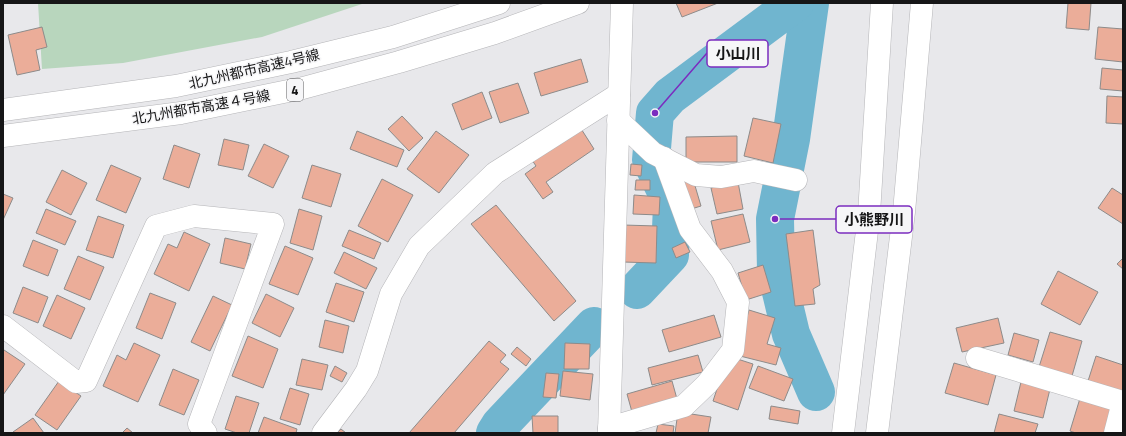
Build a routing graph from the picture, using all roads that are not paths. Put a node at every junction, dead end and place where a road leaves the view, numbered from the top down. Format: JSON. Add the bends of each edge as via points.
{"nodes":[{"id":1,"x":500,"y":3,"type":"edge"},
{"id":2,"x":578,"y":3,"type":"edge"},
{"id":3,"x":622,"y":3,"type":"edge"},
{"id":4,"x":882,"y":3,"type":"edge"},
{"id":5,"x":922,"y":3,"type":"edge"},
{"id":6,"x":619,"y":94,"type":"junction"},
{"id":7,"x":3,"y":110,"type":"edge"},
{"id":8,"x":618,"y":120,"type":"junction"},
{"id":9,"x":3,"y":136,"type":"edge"},
{"id":10,"x":664,"y":158,"type":"junction"},
{"id":11,"x":796,"y":180,"type":"dead end"},
{"id":12,"x":3,"y":326,"type":"edge"},
{"id":13,"x":977,"y":358,"type":"dead end"},
{"id":14,"x":609,"y":430,"type":"edge"},
{"id":15,"x":206,"y":433,"type":"edge"},
{"id":16,"x":323,"y":433,"type":"edge"},
{"id":17,"x":843,"y":433,"type":"edge"},
{"id":18,"x":877,"y":433,"type":"edge"},
{"id":19,"x":1114,"y":433,"type":"edge"}],
"edges":[{"from":1,"to":7,"type":"main road","name":"北九州都市高速4号線","number":"4","via":[[393,37],[199,82]]},
{"from":2,"to":9,"type":"main road","name":"北九州都市高速４号線","number":"4","via":[[495,34],[303,88],[181,113]]},
{"from":3,"to":6,"type":"main road"},
{"from":4,"to":17,"type":"main road","via":[[869,214]]},
{"from":5,"to":18,"type":"main road","via":[[904,212]]},
{"from":6,"to":8,"type":"main road"},
{"from":6,"to":16,"type":"main road","via":[[495,173],[419,246],[391,294],[367,371]]},
{"from":8,"to":10,"type":"main road","via":[[653,153]]},
{"from":8,"to":14,"type":"main road"},
{"from":10,"to":11,"type":"main road","via":[[696,175],[721,177],[754,171]]},
{"from":10,"to":14,"type":"main road","via":[[690,229],[722,271],[738,302],[733,350],[706,384],[684,406]]},
{"from":12,"to":15,"type":"main road","via":[[76,382],[86,381],[156,226],[194,216],[273,224],[199,424]]},
{"from":13,"to":19,"type":"main road","via":[[1123,402]]}]}
